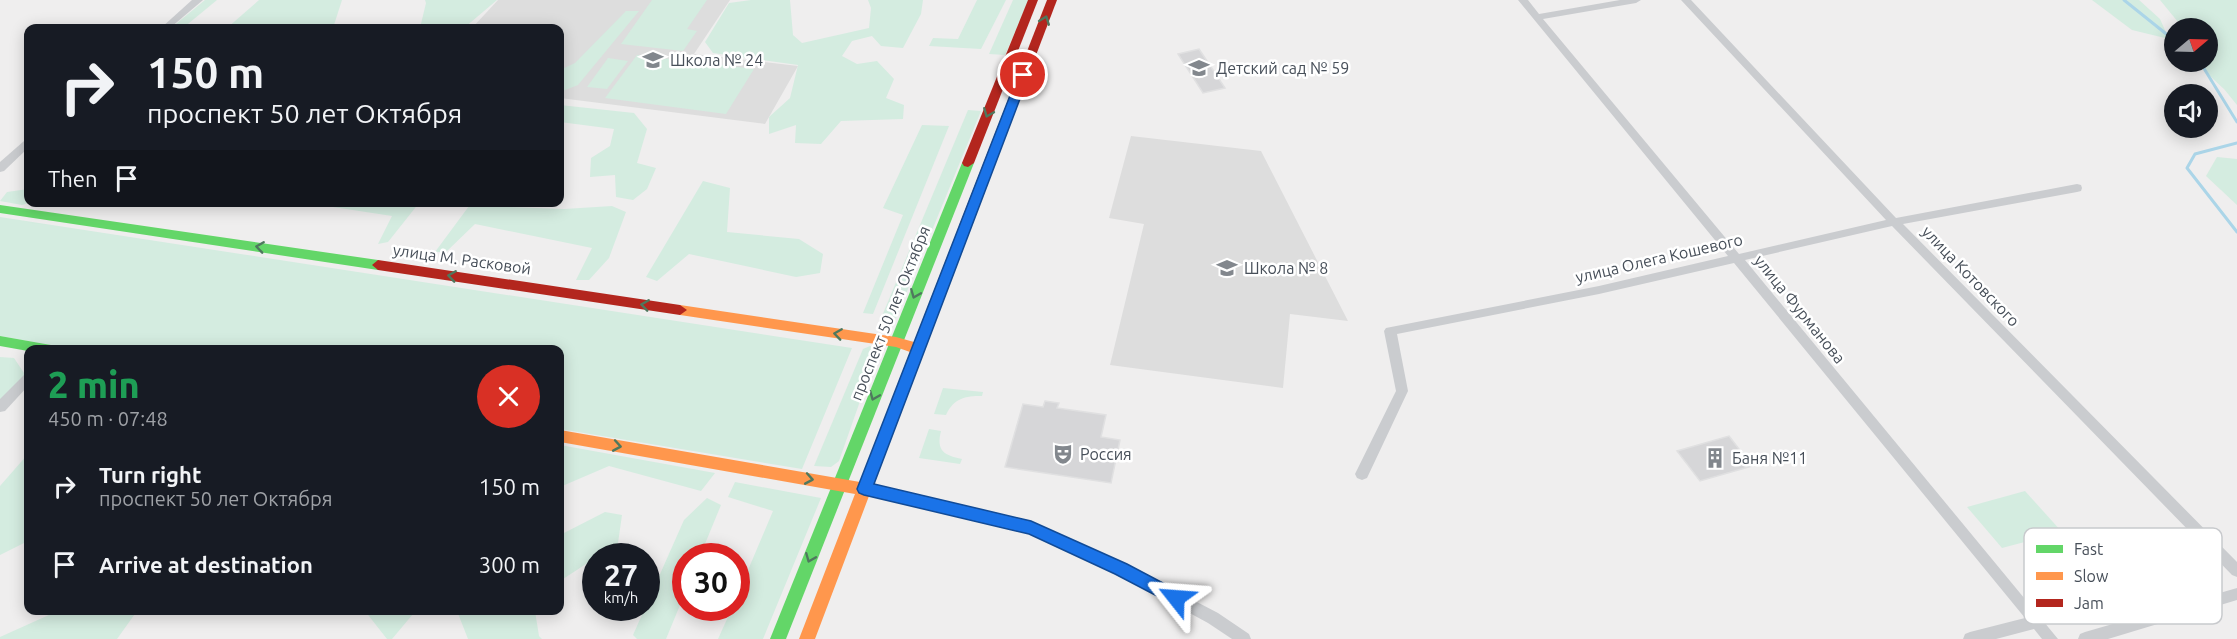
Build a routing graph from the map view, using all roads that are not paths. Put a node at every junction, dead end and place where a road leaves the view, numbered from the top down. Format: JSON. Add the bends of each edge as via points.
{"nodes":[{"id":1,"x":198,"y":0,"type":"edge"},
{"id":2,"x":1033,"y":0,"type":"edge"},
{"id":3,"x":1052,"y":0,"type":"edge"},
{"id":4,"x":1523,"y":0,"type":"edge"},
{"id":5,"x":1636,"y":0,"type":"edge"},
{"id":6,"x":1686,"y":0,"type":"edge"},
{"id":7,"x":1536,"y":16,"type":"junction"},
{"id":8,"x":170,"y":24,"type":"edge"},
{"id":9,"x":24,"y":147,"type":"edge"},
{"id":10,"x":0,"y":168,"type":"edge"},
{"id":11,"x":2077,"y":188,"type":"dead end"},
{"id":12,"x":0,"y":209,"type":"edge"},
{"id":13,"x":1894,"y":222,"type":"junction"},
{"id":14,"x":1736,"y":257,"type":"junction"},
{"id":15,"x":0,"y":341,"type":"edge"},
{"id":16,"x":896,"y":342,"type":"junction"},
{"id":17,"x":24,"y":345,"type":"edge"},
{"id":18,"x":918,"y":349,"type":"junction"},
{"id":19,"x":24,"y":382,"type":"edge"},
{"id":20,"x":0,"y":407,"type":"edge"},
{"id":21,"x":564,"y":437,"type":"edge"},
{"id":22,"x":1362,"y":474,"type":"dead end"},
{"id":23,"x":839,"y":484,"type":"junction"},
{"id":24,"x":864,"y":489,"type":"junction"},
{"id":25,"x":2195,"y":528,"type":"edge"},
{"id":26,"x":2222,"y":556,"type":"edge"},
{"id":27,"x":2237,"y":571,"type":"edge"},
{"id":28,"x":2237,"y":594,"type":"edge"},
{"id":29,"x":2222,"y":598,"type":"edge"},
{"id":30,"x":2024,"y":606,"type":"edge"},
{"id":31,"x":2029,"y":624,"type":"edge"},
{"id":32,"x":2039,"y":624,"type":"edge"},
{"id":33,"x":2136,"y":624,"type":"edge"},
{"id":34,"x":778,"y":639,"type":"edge"},
{"id":35,"x":807,"y":639,"type":"edge"},
{"id":36,"x":1244,"y":639,"type":"edge"},
{"id":37,"x":1970,"y":639,"type":"edge"},
{"id":38,"x":2051,"y":639,"type":"edge"},
{"id":39,"x":2085,"y":639,"type":"edge"}],
"edges":[{"from":1,"to":8,"type":"street"},
{"from":2,"to":16,"type":"main road","name":"проспект 50 лет Октября","one_way":true},
{"from":18,"to":3,"type":"main road","one_way":true},
{"from":4,"to":7,"type":"street","name":"улица Фурманова"},
{"from":5,"to":7,"type":"street"},
{"from":6,"to":13,"type":"street","name":"улица Котовского"},
{"from":7,"to":14,"type":"street","name":"улица Фурманова"},
{"from":9,"to":10,"type":"street"},
{"from":11,"to":13,"type":"street","name":"улица Олега Кошевого"},
{"from":16,"to":12,"type":"main road","name":"улица М. Расковой","one_way":true},
{"from":13,"to":14,"type":"street","name":"улица Олега Кошевого"},
{"from":13,"to":25,"type":"street","name":"улица Котовского"},
{"from":14,"to":22,"type":"street","name":"улица Олега Кошевого","via":[[1599,290],[1390,331],[1402,391]]},
{"from":14,"to":30,"type":"street","name":"улица Фурманова"},
{"from":15,"to":17,"type":"main road"},
{"from":16,"to":18,"type":"main road","name":"улица М. Расковой"},
{"from":16,"to":23,"type":"main road","name":"проспект 50 лет Октября","one_way":true},
{"from":18,"to":24,"type":"main road"},
{"from":19,"to":20,"type":"street"},
{"from":21,"to":23,"type":"main road","one_way":true},
{"from":23,"to":24,"type":"main road"},
{"from":23,"to":34,"type":"main road","name":"проспект 50 лет Октября","one_way":true},
{"from":24,"to":35,"type":"main road"},
{"from":24,"to":36,"type":"street","via":[[1031,528],[1121,569]]},
{"from":26,"to":27,"type":"street","name":"улица Котовского"},
{"from":28,"to":29,"type":"street"},
{"from":31,"to":37,"type":"street"},
{"from":32,"to":38,"type":"street","name":"улица Фурманова"},
{"from":33,"to":39,"type":"street"}]}
